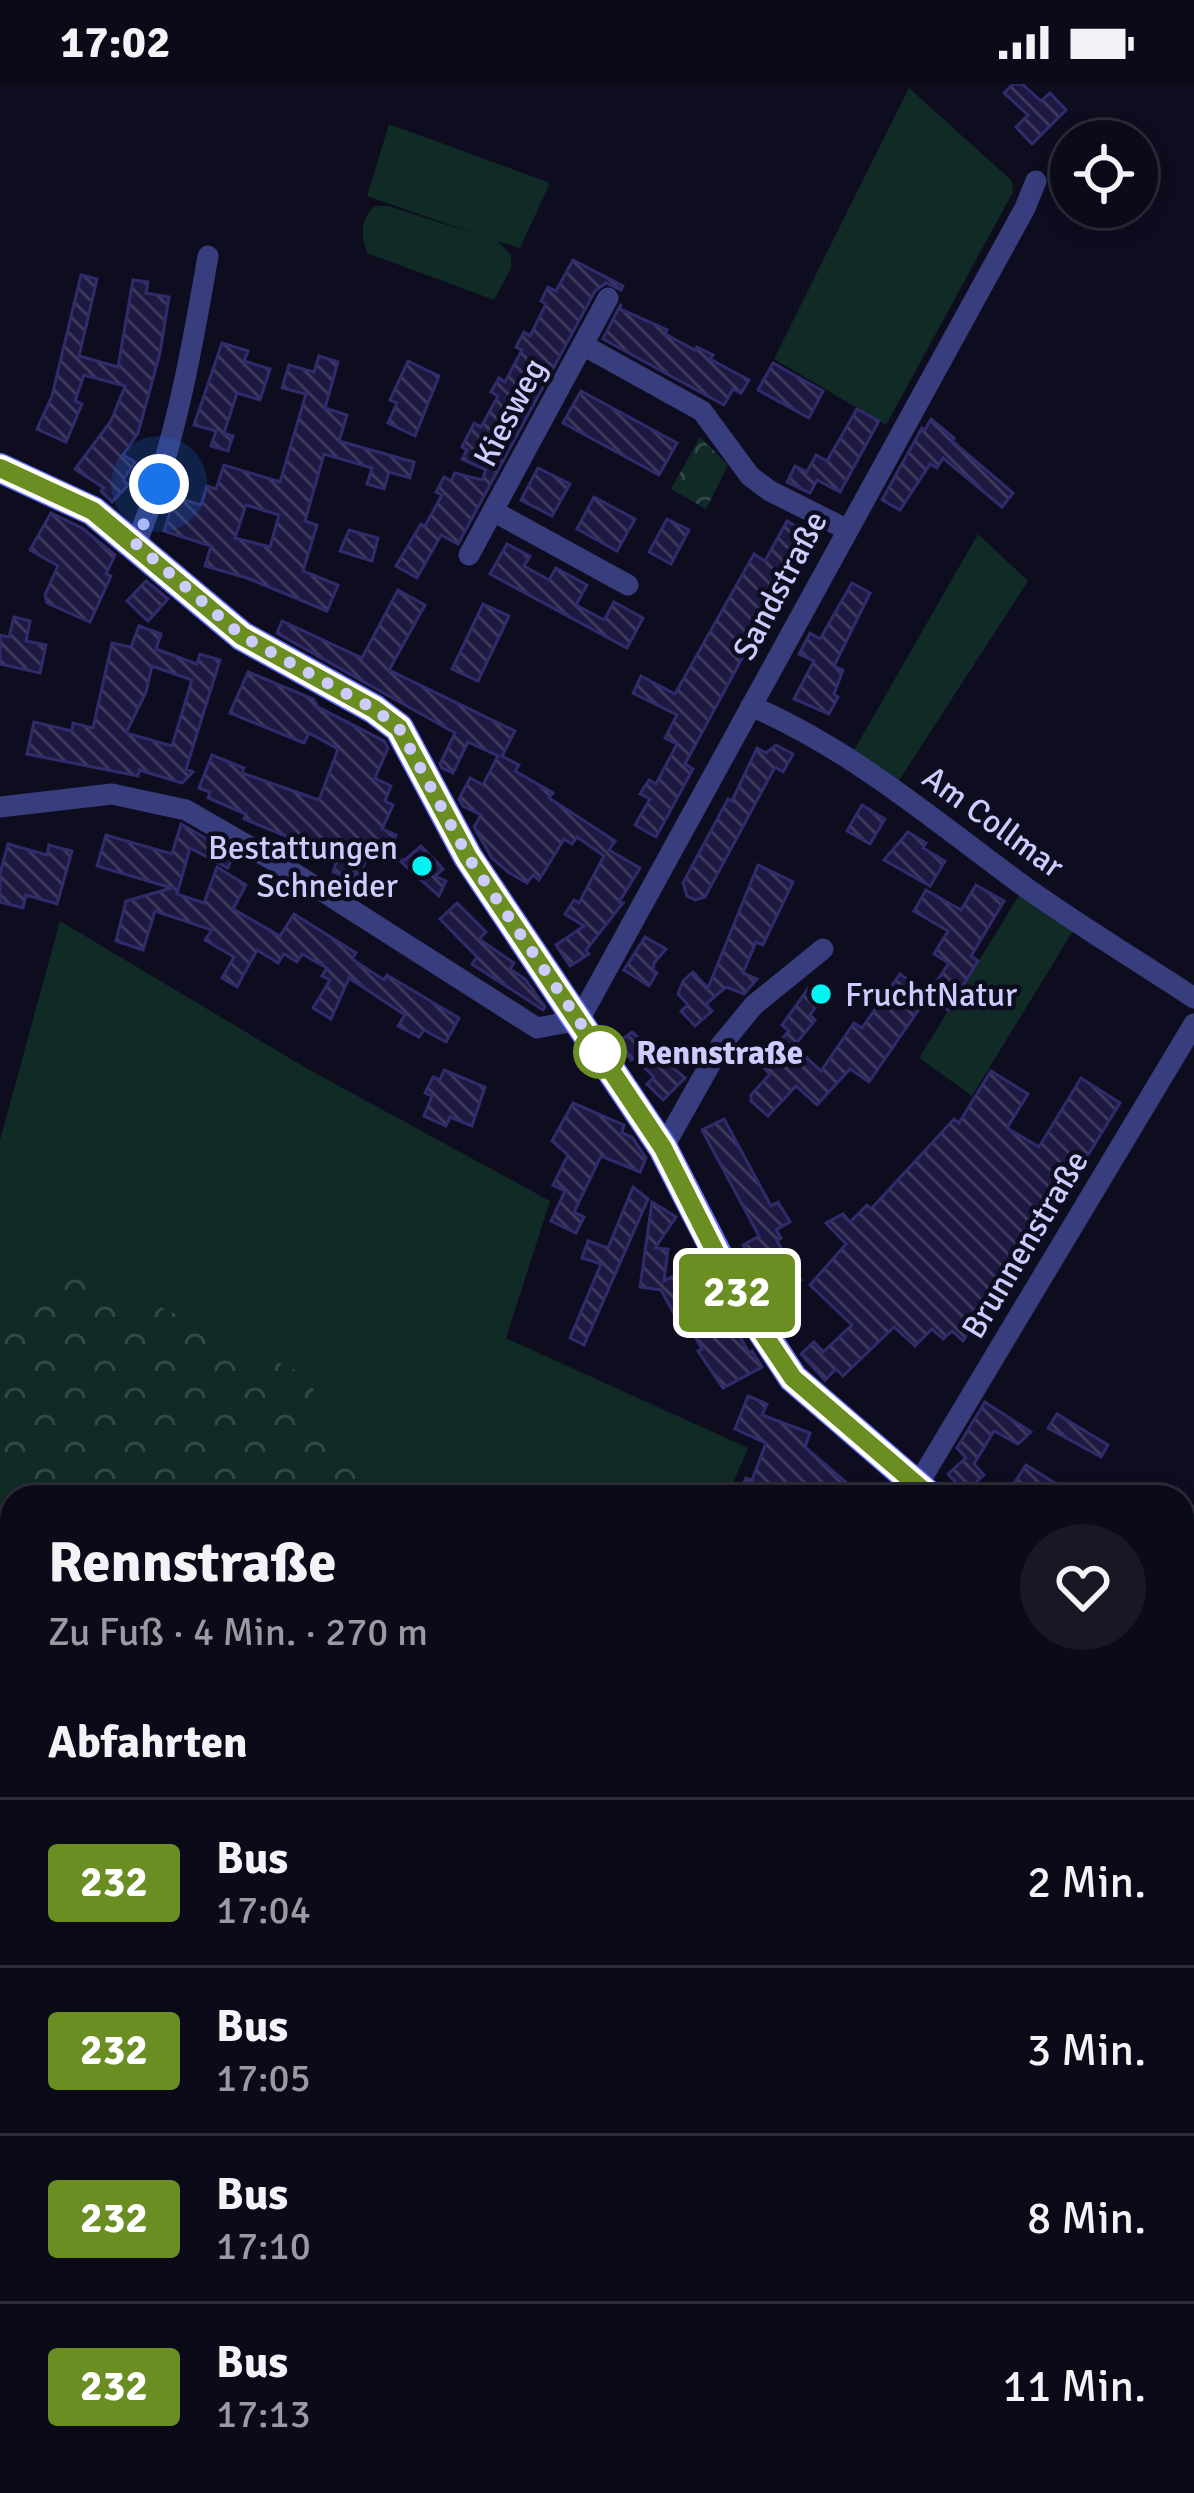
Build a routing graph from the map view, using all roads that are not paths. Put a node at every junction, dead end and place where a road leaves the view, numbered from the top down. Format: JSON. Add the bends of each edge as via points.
{"nodes":[{"id":1,"x":1036,"y":181,"type":"dead end"},
{"id":2,"x":208,"y":256,"type":"dead end"},
{"id":3,"x":608,"y":298,"type":"dead end"},
{"id":4,"x":584,"y":345,"type":"junction"},
{"id":5,"x":0,"y":468,"type":"edge"},
{"id":6,"x":493,"y":511,"type":"junction"},
{"id":7,"x":846,"y":530,"type":"junction"},
{"id":8,"x":136,"y":544,"type":"junction"},
{"id":9,"x":469,"y":555,"type":"dead end"},
{"id":10,"x":628,"y":585,"type":"dead end"},
{"id":11,"x":751,"y":706,"type":"junction"},
{"id":12,"x":0,"y":807,"type":"edge"},
{"id":13,"x":823,"y":949,"type":"dead end"},
{"id":14,"x":1194,"y":998,"type":"edge"},
{"id":15,"x":580,"y":1020,"type":"junction"},
{"id":16,"x":1194,"y":1024,"type":"edge"},
{"id":17,"x":663,"y":1148,"type":"junction"},
{"id":18,"x":912,"y":1485,"type":"edge"},
{"id":19,"x":924,"y":1485,"type":"edge"}],
"edges":[{"from":1,"to":7,"type":"street","name":"Sandstraße"},
{"from":2,"to":8,"type":"street","via":[[170,454]]},
{"from":3,"to":4,"type":"street","name":"Kiesweg"},
{"from":4,"to":6,"type":"street","name":"Kiesweg"},
{"from":4,"to":7,"type":"street","name":"Kiesweg","via":[[703,411],[750,476]]},
{"from":5,"to":8,"type":"street","via":[[70,498]]},
{"from":6,"to":9,"type":"street","name":"Kiesweg"},
{"from":6,"to":10,"type":"street","name":"Kiesweg"},
{"from":7,"to":11,"type":"street","name":"Sandstraße"},
{"from":8,"to":15,"type":"street","via":[[242,636],[399,728],[468,857]]},
{"from":11,"to":14,"type":"street","name":"Am Collmar","via":[[856,761]]},
{"from":11,"to":15,"type":"street","name":"Sandstraße"},
{"from":12,"to":15,"type":"street","via":[[112,794],[186,810],[537,1028]]},
{"from":13,"to":17,"type":"street","via":[[754,1005],[721,1045]]},
{"from":15,"to":17,"type":"street"},
{"from":16,"to":19,"type":"street","name":"Brunnenstraße"},
{"from":17,"to":18,"type":"street","via":[[736,1293],[793,1378]]}]}
